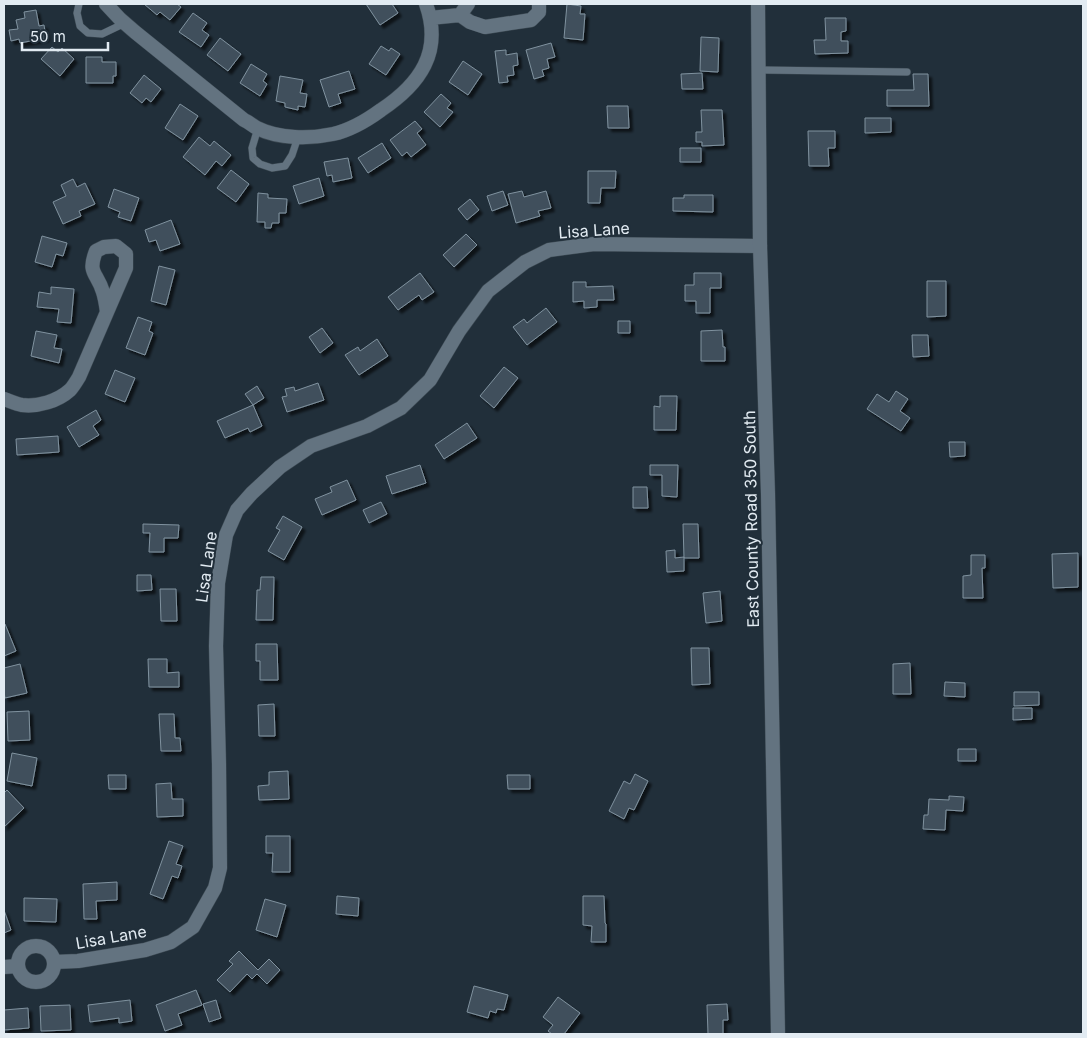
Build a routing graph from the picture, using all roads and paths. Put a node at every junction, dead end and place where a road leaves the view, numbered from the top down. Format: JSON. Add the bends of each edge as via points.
{"nodes":[{"id":1,"x":80,"y":4,"type":"edge"},
{"id":2,"x":106,"y":4,"type":"edge"},
{"id":3,"x":426,"y":4,"type":"edge"},
{"id":4,"x":540,"y":4,"type":"edge"},
{"id":5,"x":758,"y":4,"type":"edge"},
{"id":6,"x":464,"y":9,"type":"edge"},
{"id":7,"x":430,"y":18,"type":"junction"},
{"id":8,"x":125,"y":23,"type":"junction"},
{"id":9,"x":759,"y":70,"type":"junction"},
{"id":10,"x":907,"y":72,"type":"dead end"},
{"id":11,"x":258,"y":128,"type":"junction"},
{"id":12,"x":298,"y":137,"type":"junction"},
{"id":13,"x":760,"y":246,"type":"junction"},
{"id":14,"x":107,"y":312,"type":"dead end"},
{"id":15,"x":4,"y":399,"type":"edge"},
{"id":16,"x":54,"y":962,"type":"junction"},
{"id":17,"x":18,"y":966,"type":"junction"},
{"id":18,"x":4,"y":967,"type":"edge"},
{"id":19,"x":778,"y":1034,"type":"edge"}],
"edges":[{"from":1,"to":8,"type":"lane","via":[[77,13],[80,26],[88,33],[102,34]]},
{"from":2,"to":8,"type":"street"},
{"from":3,"to":7,"type":"street"},
{"from":4,"to":6,"type":"street","via":[[539,12],[531,20],[485,27],[470,22]]},
{"from":5,"to":9,"type":"street","name":"East County Road 350 South"},
{"from":6,"to":7,"type":"street"},
{"from":7,"to":12,"type":"street","via":[[432,40],[429,56],[413,84],[397,99],[346,130]]},
{"from":8,"to":11,"type":"street"},
{"from":9,"to":10,"type":"lane"},
{"from":9,"to":13,"type":"street","name":"East County Road 350 South"},
{"from":11,"to":12,"type":"street"},
{"from":11,"to":12,"type":"lane","via":[[252,148],[253,158],[272,168],[285,166]]},
{"from":13,"to":16,"type":"street","name":"Lisa Lane","via":[[594,244],[549,250],[525,262],[488,290],[430,380],[402,408],[367,426],[311,446],[280,467],[252,493],[238,510],[226,535],[218,583],[220,868],[215,888],[193,927],[171,942],[145,950]]},
{"from":13,"to":19,"type":"street","name":"East County Road 350 South"},
{"from":14,"to":15,"type":"street","via":[[79,378],[70,389],[60,397],[36,405]]},
{"from":16,"to":17,"type":"street","via":[[49,977],[37,982],[26,979]]},
{"from":16,"to":17,"type":"street","via":[[46,948],[34,946],[21,954]]},
{"from":17,"to":18,"type":"street"}]}
